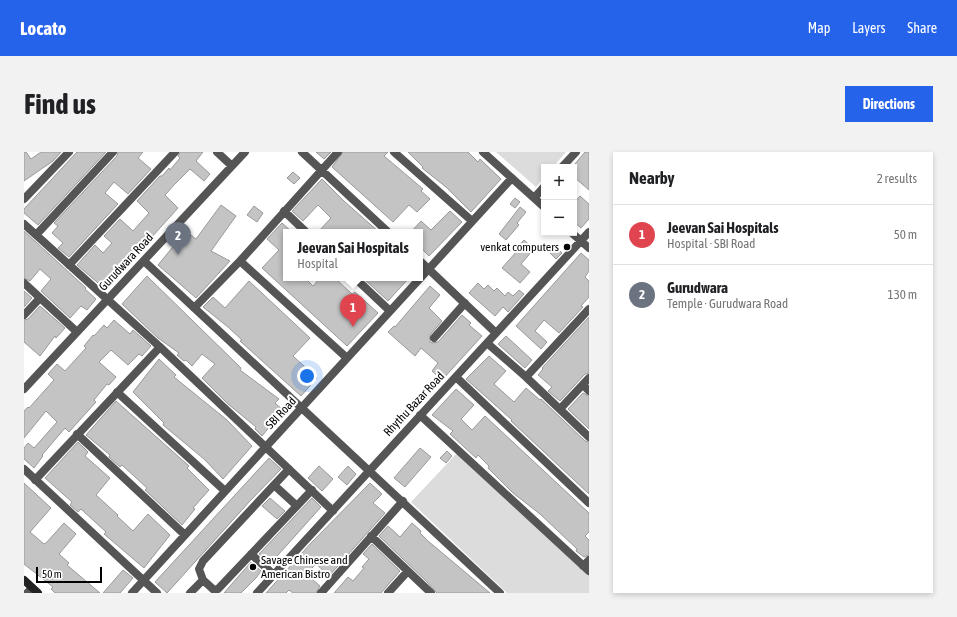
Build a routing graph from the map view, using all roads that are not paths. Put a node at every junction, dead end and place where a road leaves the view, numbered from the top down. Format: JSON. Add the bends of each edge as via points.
{"nodes":[{"id":1,"x":113,"y":152,"type":"edge"},
{"id":2,"x":175,"y":152,"type":"edge"},
{"id":3,"x":217,"y":152,"type":"edge"},
{"id":4,"x":245,"y":152,"type":"edge"},
{"id":5,"x":302,"y":152,"type":"edge"},
{"id":6,"x":338,"y":152,"type":"edge"},
{"id":7,"x":394,"y":152,"type":"edge"},
{"id":8,"x":483,"y":152,"type":"edge"},
{"id":9,"x":576,"y":152,"type":"edge"},
{"id":10,"x":67,"y":153,"type":"edge"},
{"id":11,"x":565,"y":164,"type":"edge"},
{"id":12,"x":232,"y":166,"type":"junction"},
{"id":13,"x":322,"y":171,"type":"junction"},
{"id":14,"x":512,"y":178,"type":"junction"},
{"id":15,"x":541,"y":190,"type":"edge"},
{"id":16,"x":534,"y":198,"type":"junction"},
{"id":17,"x":24,"y":199,"type":"edge"},
{"id":18,"x":541,"y":205,"type":"edge"},
{"id":19,"x":284,"y":211,"type":"junction"},
{"id":20,"x":472,"y":222,"type":"junction"},
{"id":21,"x":24,"y":224,"type":"edge"},
{"id":22,"x":303,"y":229,"type":"edge"},
{"id":23,"x":385,"y":229,"type":"edge"},
{"id":24,"x":589,"y":232,"type":"edge"},
{"id":25,"x":36,"y":235,"type":"junction"},
{"id":26,"x":575,"y":236,"type":"edge"},
{"id":27,"x":581,"y":241,"type":"junction"},
{"id":28,"x":589,"y":248,"type":"edge"},
{"id":29,"x":144,"y":261,"type":"junction"},
{"id":30,"x":240,"y":261,"type":"junction"},
{"id":31,"x":69,"y":265,"type":"junction"},
{"id":32,"x":423,"y":265,"type":"edge"},
{"id":33,"x":428,"y":269,"type":"junction"},
{"id":34,"x":423,"y":275,"type":"edge"},
{"id":35,"x":358,"y":281,"type":"edge"},
{"id":36,"x":417,"y":281,"type":"edge"},
{"id":37,"x":24,"y":284,"type":"edge"},
{"id":38,"x":40,"y":298,"type":"junction"},
{"id":39,"x":108,"y":299,"type":"junction"},
{"id":40,"x":465,"y":303,"type":"junction"},
{"id":41,"x":194,"y":308,"type":"junction"},
{"id":42,"x":589,"y":309,"type":"edge"},
{"id":43,"x":390,"y":311,"type":"junction"},
{"id":44,"x":24,"y":315,"type":"edge"},
{"id":45,"x":77,"y":332,"type":"junction"},
{"id":46,"x":496,"y":333,"type":"junction"},
{"id":47,"x":434,"y":338,"type":"dead end"},
{"id":48,"x":486,"y":343,"type":"junction"},
{"id":49,"x":160,"y":347,"type":"junction"},
{"id":50,"x":347,"y":358,"type":"junction"},
{"id":51,"x":456,"y":377,"type":"junction"},
{"id":52,"x":526,"y":377,"type":"junction"},
{"id":53,"x":589,"y":378,"type":"edge"},
{"id":54,"x":586,"y":388,"type":"edge"},
{"id":55,"x":24,"y":389,"type":"edge"},
{"id":56,"x":117,"y":392,"type":"junction"},
{"id":57,"x":301,"y":408,"type":"junction"},
{"id":58,"x":560,"y":409,"type":"junction"},
{"id":59,"x":420,"y":415,"type":"junction"},
{"id":60,"x":77,"y":434,"type":"junction"},
{"id":61,"x":589,"y":437,"type":"edge"},
{"id":62,"x":266,"y":446,"type":"junction"},
{"id":63,"x":24,"y":469,"type":"edge"},
{"id":64,"x":289,"y":469,"type":"junction"},
{"id":65,"x":370,"y":470,"type":"junction"},
{"id":66,"x":35,"y":480,"type":"junction"},
{"id":67,"x":274,"y":485,"type":"junction"},
{"id":68,"x":312,"y":490,"type":"junction"},
{"id":69,"x":225,"y":491,"type":"junction"},
{"id":70,"x":403,"y":501,"type":"junction"},
{"id":71,"x":589,"y":503,"type":"edge"},
{"id":72,"x":297,"y":506,"type":"junction"},
{"id":73,"x":333,"y":511,"type":"junction"},
{"id":74,"x":185,"y":535,"type":"junction"},
{"id":75,"x":371,"y":536,"type":"junction"},
{"id":76,"x":251,"y":554,"type":"junction"},
{"id":77,"x":587,"y":566,"type":"edge"},
{"id":78,"x":407,"y":572,"type":"junction"},
{"id":79,"x":274,"y":575,"type":"junction"},
{"id":80,"x":24,"y":580,"type":"edge"},
{"id":81,"x":204,"y":580,"type":"junction"},
{"id":82,"x":144,"y":581,"type":"junction"},
{"id":83,"x":32,"y":591,"type":"edge"},
{"id":84,"x":132,"y":593,"type":"edge"},
{"id":85,"x":157,"y":593,"type":"edge"},
{"id":86,"x":190,"y":593,"type":"edge"},
{"id":87,"x":257,"y":593,"type":"edge"},
{"id":88,"x":321,"y":593,"type":"edge"},
{"id":89,"x":388,"y":593,"type":"edge"},
{"id":90,"x":431,"y":593,"type":"edge"},
{"id":91,"x":500,"y":593,"type":"edge"}],
"edges":[{"from":1,"to":25,"type":"street"},
{"from":2,"to":31,"type":"street"},
{"from":3,"to":12,"type":"street"},
{"from":4,"to":12,"type":"street","name":"Gurudwara Road"},
{"from":5,"to":13,"type":"street"},
{"from":6,"to":13,"type":"street"},
{"from":7,"to":20,"type":"street"},
{"from":8,"to":14,"type":"street"},
{"from":9,"to":11,"type":"street"},
{"from":10,"to":17,"type":"street"},
{"from":12,"to":29,"type":"street","name":"Gurudwara Road"},
{"from":13,"to":19,"type":"street"},
{"from":13,"to":23,"type":"street"},
{"from":14,"to":16,"type":"street"},
{"from":14,"to":20,"type":"street","name":"SBI Road"},
{"from":15,"to":16,"type":"street"},
{"from":16,"to":18,"type":"street"},
{"from":19,"to":22,"type":"street"},
{"from":19,"to":30,"type":"street"},
{"from":20,"to":33,"type":"street","name":"SBI Road"},
{"from":21,"to":25,"type":"street"},
{"from":24,"to":27,"type":"street","name":"Rhythu Bazar Road"},
{"from":25,"to":31,"type":"street"},
{"from":26,"to":27,"type":"street"},
{"from":27,"to":28,"type":"street"},
{"from":27,"to":46,"type":"street","name":"Rhythu Bazar Road"},
{"from":29,"to":39,"type":"street","name":"Gurudwara Road"},
{"from":29,"to":41,"type":"street"},
{"from":30,"to":41,"type":"street"},
{"from":30,"to":50,"type":"street"},
{"from":31,"to":39,"type":"street"},
{"from":32,"to":33,"type":"street"},
{"from":33,"to":34,"type":"street","name":"SBI Road"},
{"from":33,"to":40,"type":"street"},
{"from":35,"to":43,"type":"street"},
{"from":36,"to":43,"type":"street","name":"SBI Road"},
{"from":37,"to":38,"type":"street"},
{"from":38,"to":44,"type":"street"},
{"from":38,"to":45,"type":"street"},
{"from":39,"to":45,"type":"street","name":"Gurudwara Road"},
{"from":39,"to":49,"type":"street"},
{"from":40,"to":46,"type":"street"},
{"from":40,"to":47,"type":"street"},
{"from":41,"to":57,"type":"street"},
{"from":42,"to":52,"type":"street"},
{"from":43,"to":50,"type":"street","name":"SBI Road"},
{"from":45,"to":55,"type":"street","name":"Gurudwara Road"},
{"from":46,"to":48,"type":"street","name":"Rhythu Bazar Road"},
{"from":48,"to":51,"type":"street","name":"Rhythu Bazar Road"},
{"from":48,"to":52,"type":"street"},
{"from":49,"to":56,"type":"street"},
{"from":49,"to":62,"type":"street"},
{"from":50,"to":57,"type":"street","name":"SBI Road"},
{"from":51,"to":59,"type":"street","name":"Rhythu Bazar Road"},
{"from":51,"to":71,"type":"street"},
{"from":52,"to":58,"type":"street"},
{"from":53,"to":54,"type":"street"},
{"from":54,"to":58,"type":"street"},
{"from":56,"to":60,"type":"street"},
{"from":56,"to":69,"type":"street"},
{"from":57,"to":62,"type":"street","name":"SBI Road"},
{"from":57,"to":65,"type":"street"},
{"from":58,"to":61,"type":"street"},
{"from":59,"to":65,"type":"street","name":"Rhythu Bazar Road"},
{"from":59,"to":77,"type":"street"},
{"from":60,"to":66,"type":"street"},
{"from":60,"to":74,"type":"street"},
{"from":62,"to":64,"type":"street"},
{"from":62,"to":69,"type":"street","name":"SBI Road"},
{"from":63,"to":66,"type":"street"},
{"from":64,"to":67,"type":"street"},
{"from":64,"to":68,"type":"street"},
{"from":65,"to":70,"type":"street"},
{"from":65,"to":73,"type":"street","name":"Rhythu Bazar Road"},
{"from":66,"to":82,"type":"street"},
{"from":67,"to":72,"type":"street"},
{"from":67,"to":81,"type":"street","via":[[203,561],[199,569]]},
{"from":68,"to":72,"type":"street"},
{"from":68,"to":73,"type":"street"},
{"from":69,"to":74,"type":"street","name":"SBI Road"},
{"from":70,"to":75,"type":"street"},
{"from":70,"to":91,"type":"street"},
{"from":72,"to":76,"type":"street"},
{"from":73,"to":79,"type":"street","name":"Rhythu Bazar Road"},
{"from":74,"to":82,"type":"street","name":"SBI Road"},
{"from":75,"to":78,"type":"street"},
{"from":75,"to":88,"type":"street"},
{"from":76,"to":79,"type":"street"},
{"from":76,"to":81,"type":"street","via":[[216,590]]},
{"from":78,"to":89,"type":"street"},
{"from":78,"to":90,"type":"street"},
{"from":79,"to":87,"type":"street","name":"Rhythu Bazar Road"},
{"from":80,"to":83,"type":"street"},
{"from":81,"to":86,"type":"street"},
{"from":82,"to":84,"type":"street","name":"SBI Road"},
{"from":82,"to":85,"type":"street"}]}
